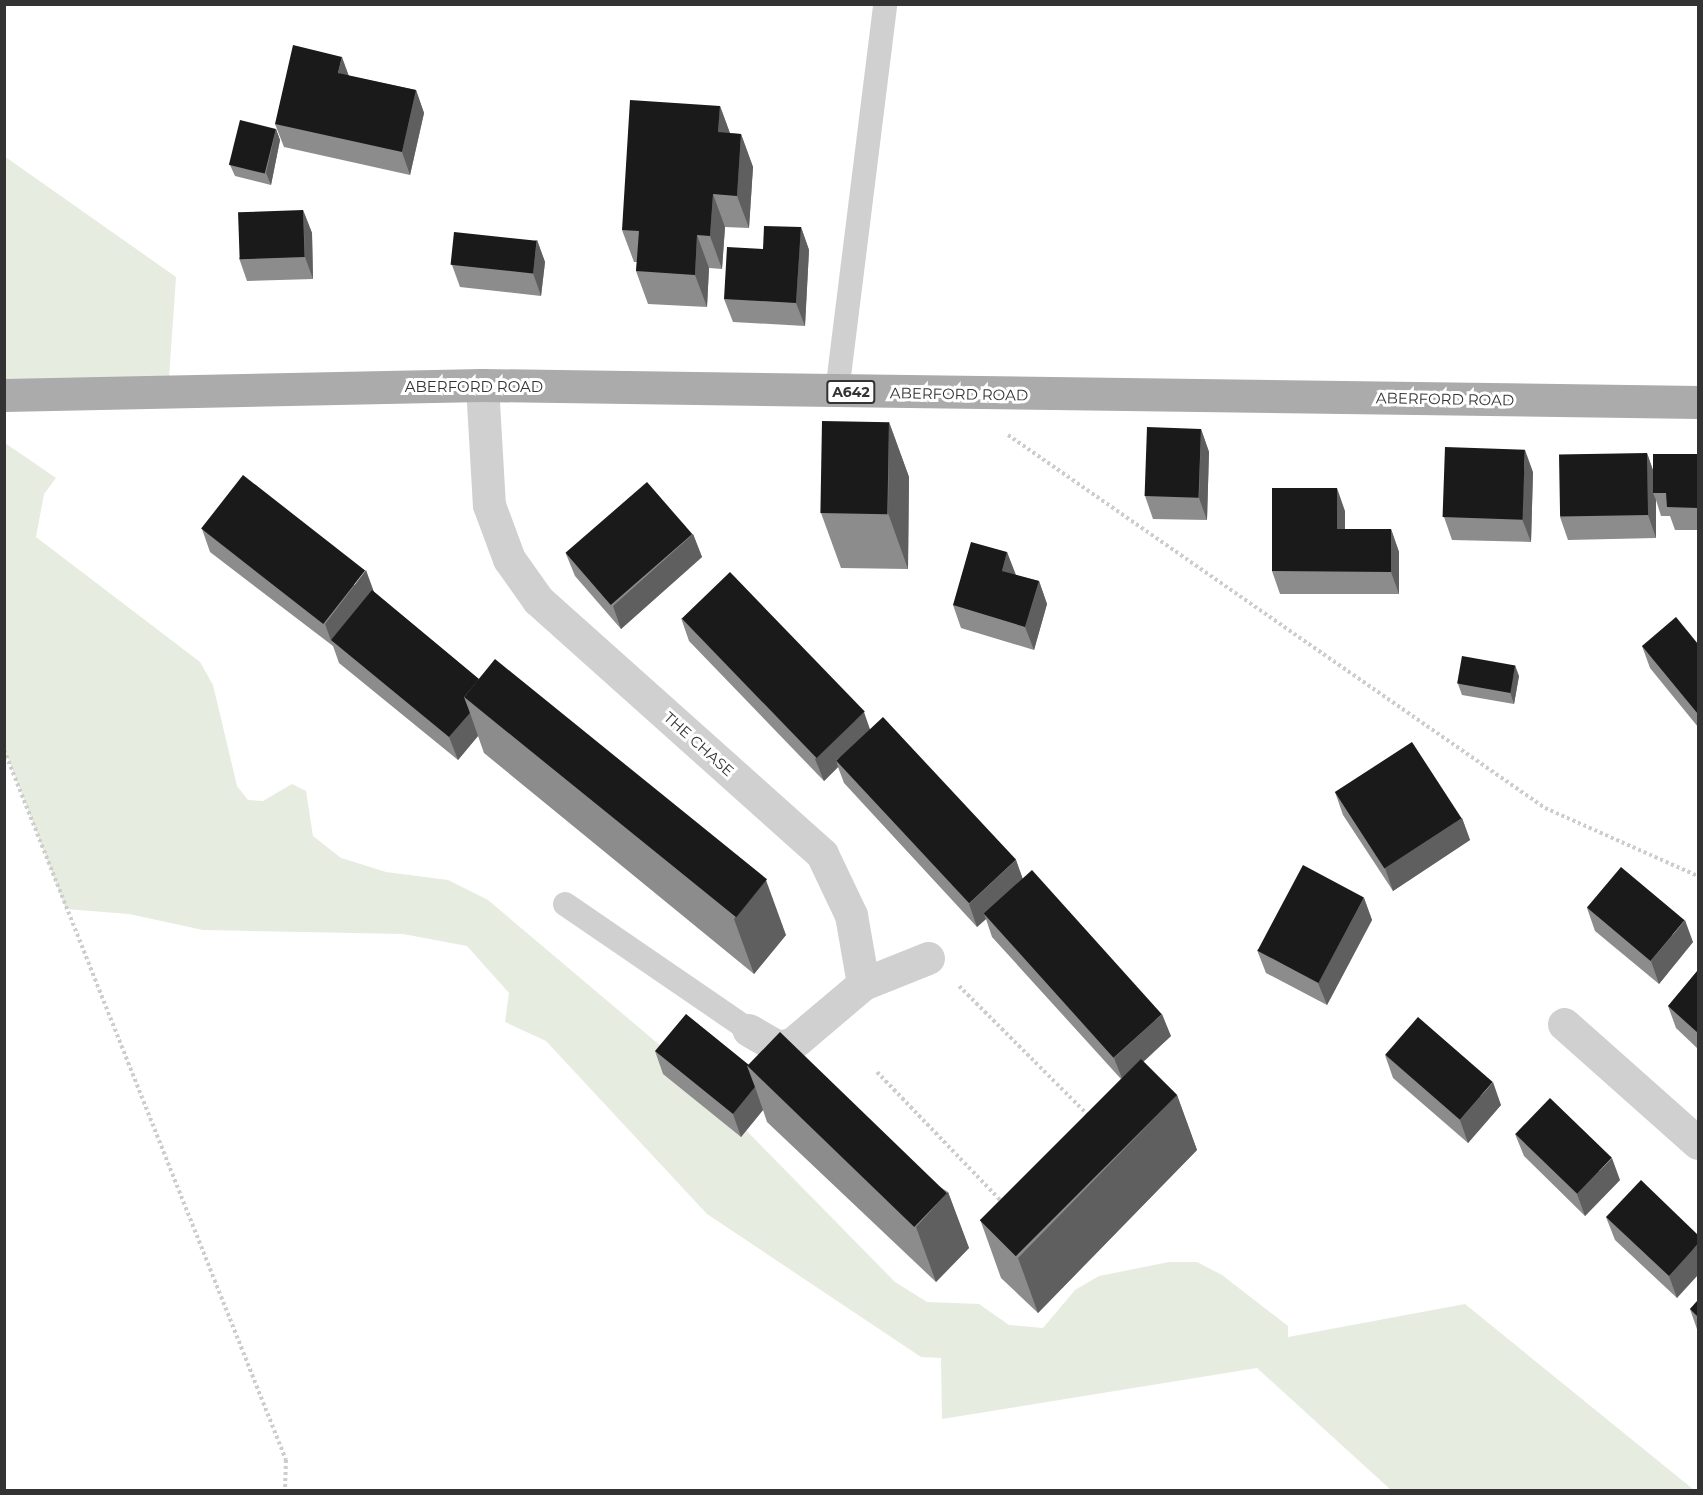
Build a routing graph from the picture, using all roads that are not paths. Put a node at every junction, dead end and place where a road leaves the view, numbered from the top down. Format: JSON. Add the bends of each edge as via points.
{"nodes":[{"id":1,"x":885,"y":4,"type":"edge"},
{"id":2,"x":482,"y":385,"type":"junction"},
{"id":3,"x":837,"y":392,"type":"junction"},
{"id":4,"x":4,"y":395,"type":"edge"},
{"id":5,"x":1698,"y":402,"type":"edge"},
{"id":6,"x":565,"y":904,"type":"dead end"},
{"id":7,"x":928,"y":958,"type":"road end"},
{"id":8,"x":863,"y":984,"type":"junction"},
{"id":9,"x":1564,"y":1024,"type":"dead end"},
{"id":10,"x":749,"y":1030,"type":"joint"},
{"id":11,"x":1698,"y":1143,"type":"edge"}],
"edges":[{"from":1,"to":3,"type":"lane"},
{"from":2,"to":3,"type":"main road","name":"ABERFORD ROAD","number":"A642"},
{"from":2,"to":4,"type":"main road","name":"ABERFORD ROAD","number":"A642"},
{"from":2,"to":8,"type":"street","name":"THE CHASE","via":[[489,505],[509,559],[538,600],[822,854],[851,915]]},
{"from":3,"to":5,"type":"main road","name":"ABERFORD ROAD","number":"A642"},
{"from":6,"to":10,"type":"lane"},
{"from":7,"to":8,"type":"street"},
{"from":8,"to":10,"type":"street","via":[[792,1044],[778,1047]]},
{"from":9,"to":11,"type":"street"}]}
